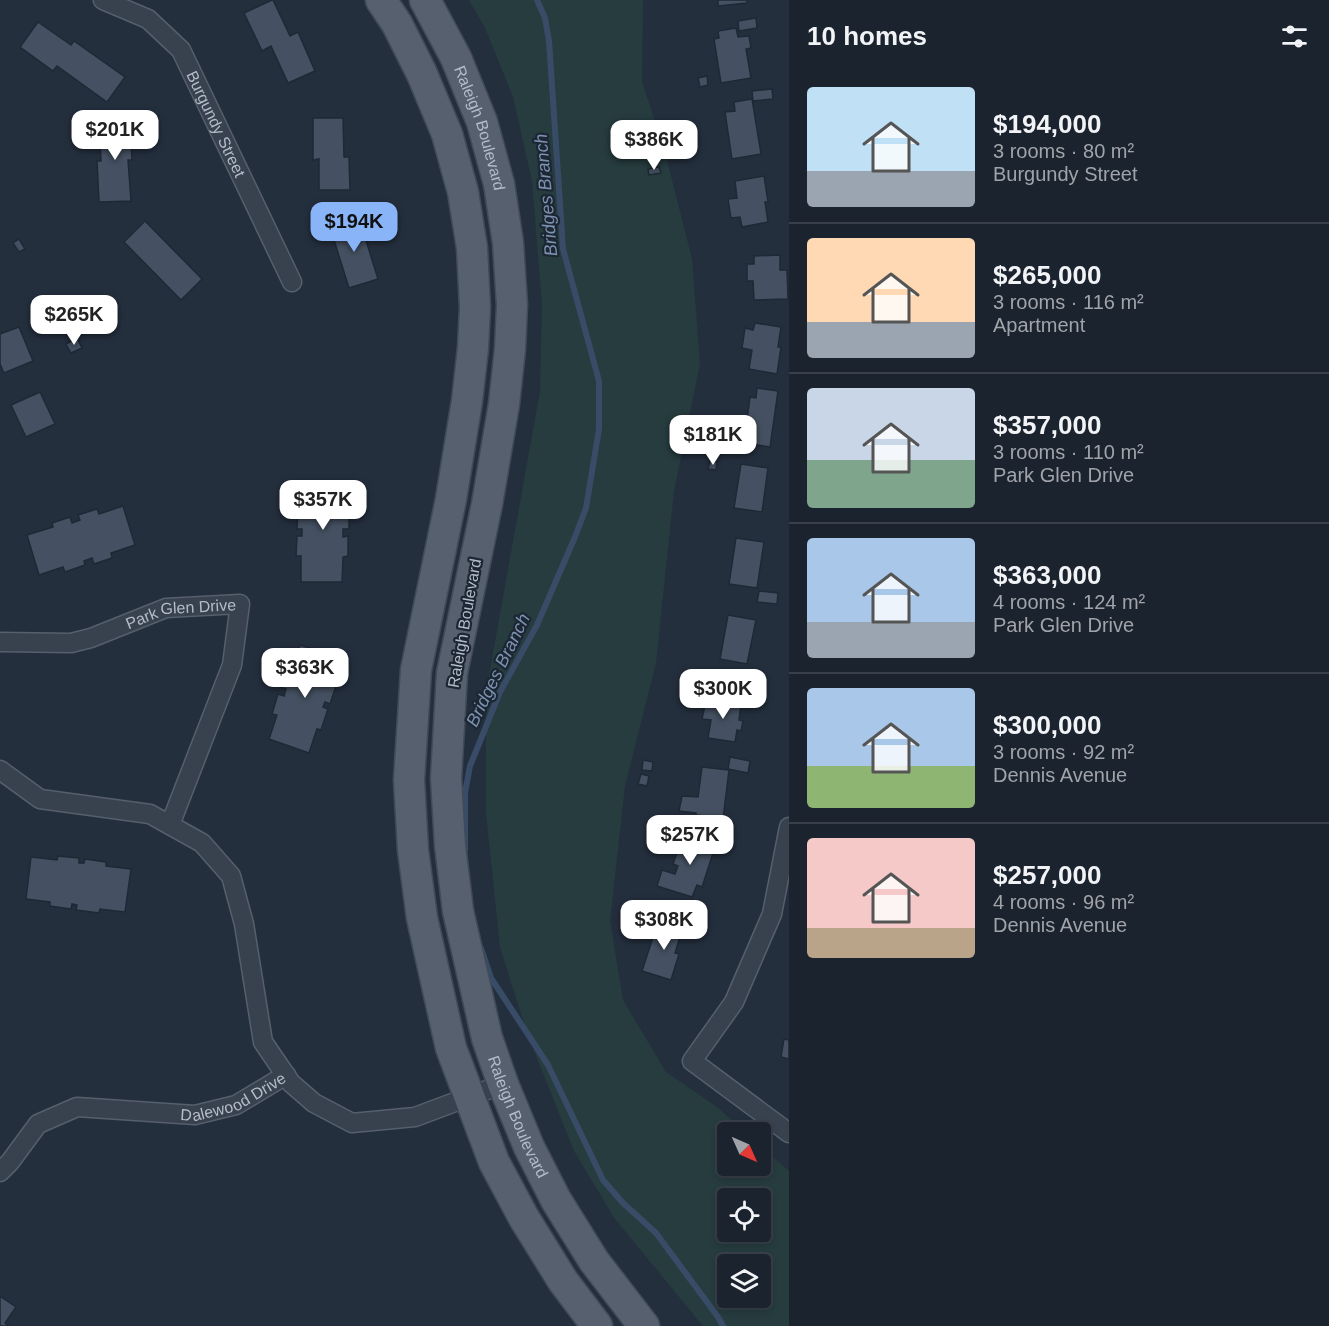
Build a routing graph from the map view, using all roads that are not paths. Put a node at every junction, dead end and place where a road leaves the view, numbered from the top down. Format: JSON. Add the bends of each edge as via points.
{"nodes":[{"id":1,"x":103,"y":0,"type":"edge"},
{"id":2,"x":381,"y":0,"type":"edge"},
{"id":3,"x":425,"y":0,"type":"edge"},
{"id":4,"x":292,"y":282,"type":"dead end"},
{"id":5,"x":0,"y":642,"type":"edge"},
{"id":6,"x":0,"y":770,"type":"edge"},
{"id":7,"x":170,"y":825,"type":"junction"},
{"id":8,"x":789,"y":827,"type":"edge"},
{"id":9,"x":286,"y":1075,"type":"junction"},
{"id":10,"x":503,"y":1084,"type":"junction"},
{"id":11,"x":469,"y":1097,"type":"junction"},
{"id":12,"x":789,"y":1132,"type":"edge"},
{"id":13,"x":0,"y":1172,"type":"edge"},
{"id":14,"x":597,"y":1326,"type":"edge"},
{"id":15,"x":644,"y":1326,"type":"edge"}],
"edges":[{"from":1,"to":4,"type":"street","name":"Burgundy Street","via":[[148,19],[182,50]]},
{"from":2,"to":11,"type":"main road","name":"Raleigh Boulevard","via":[[422,74],[447,134],[463,192],[472,248],[475,307],[468,401],[416,670],[409,780],[422,918],[451,1048]]},
{"from":3,"to":10,"type":"main road","name":"Raleigh Boulevard","via":[[456,58],[482,122],[499,184],[508,243],[512,305],[505,393],[452,673],[446,778],[458,911],[487,1038]]},
{"from":5,"to":7,"type":"street","name":"Park Glen Drive","via":[[71,643],[166,608],[240,604],[232,665]]},
{"from":6,"to":7,"type":"street","via":[[40,799],[150,814]]},
{"from":7,"to":9,"type":"street","via":[[202,843],[231,876],[244,924],[263,1042]]},
{"from":8,"to":12,"type":"street","via":[[772,914],[734,1002],[692,1061]]},
{"from":9,"to":11,"type":"street","name":"Dalewood Drive","via":[[314,1103],[352,1123],[415,1117]]},
{"from":9,"to":13,"type":"street","name":"Dalewood Drive","via":[[236,1105],[195,1115],[77,1107],[38,1124]]},
{"from":10,"to":11,"type":"street","name":"Dalewood Drive"},
{"from":10,"to":15,"type":"main road","name":"Raleigh Boulevard","via":[[556,1200],[594,1261]]},
{"from":11,"to":14,"type":"main road","name":"Raleigh Boulevard","via":[[495,1162],[524,1218]]}]}
